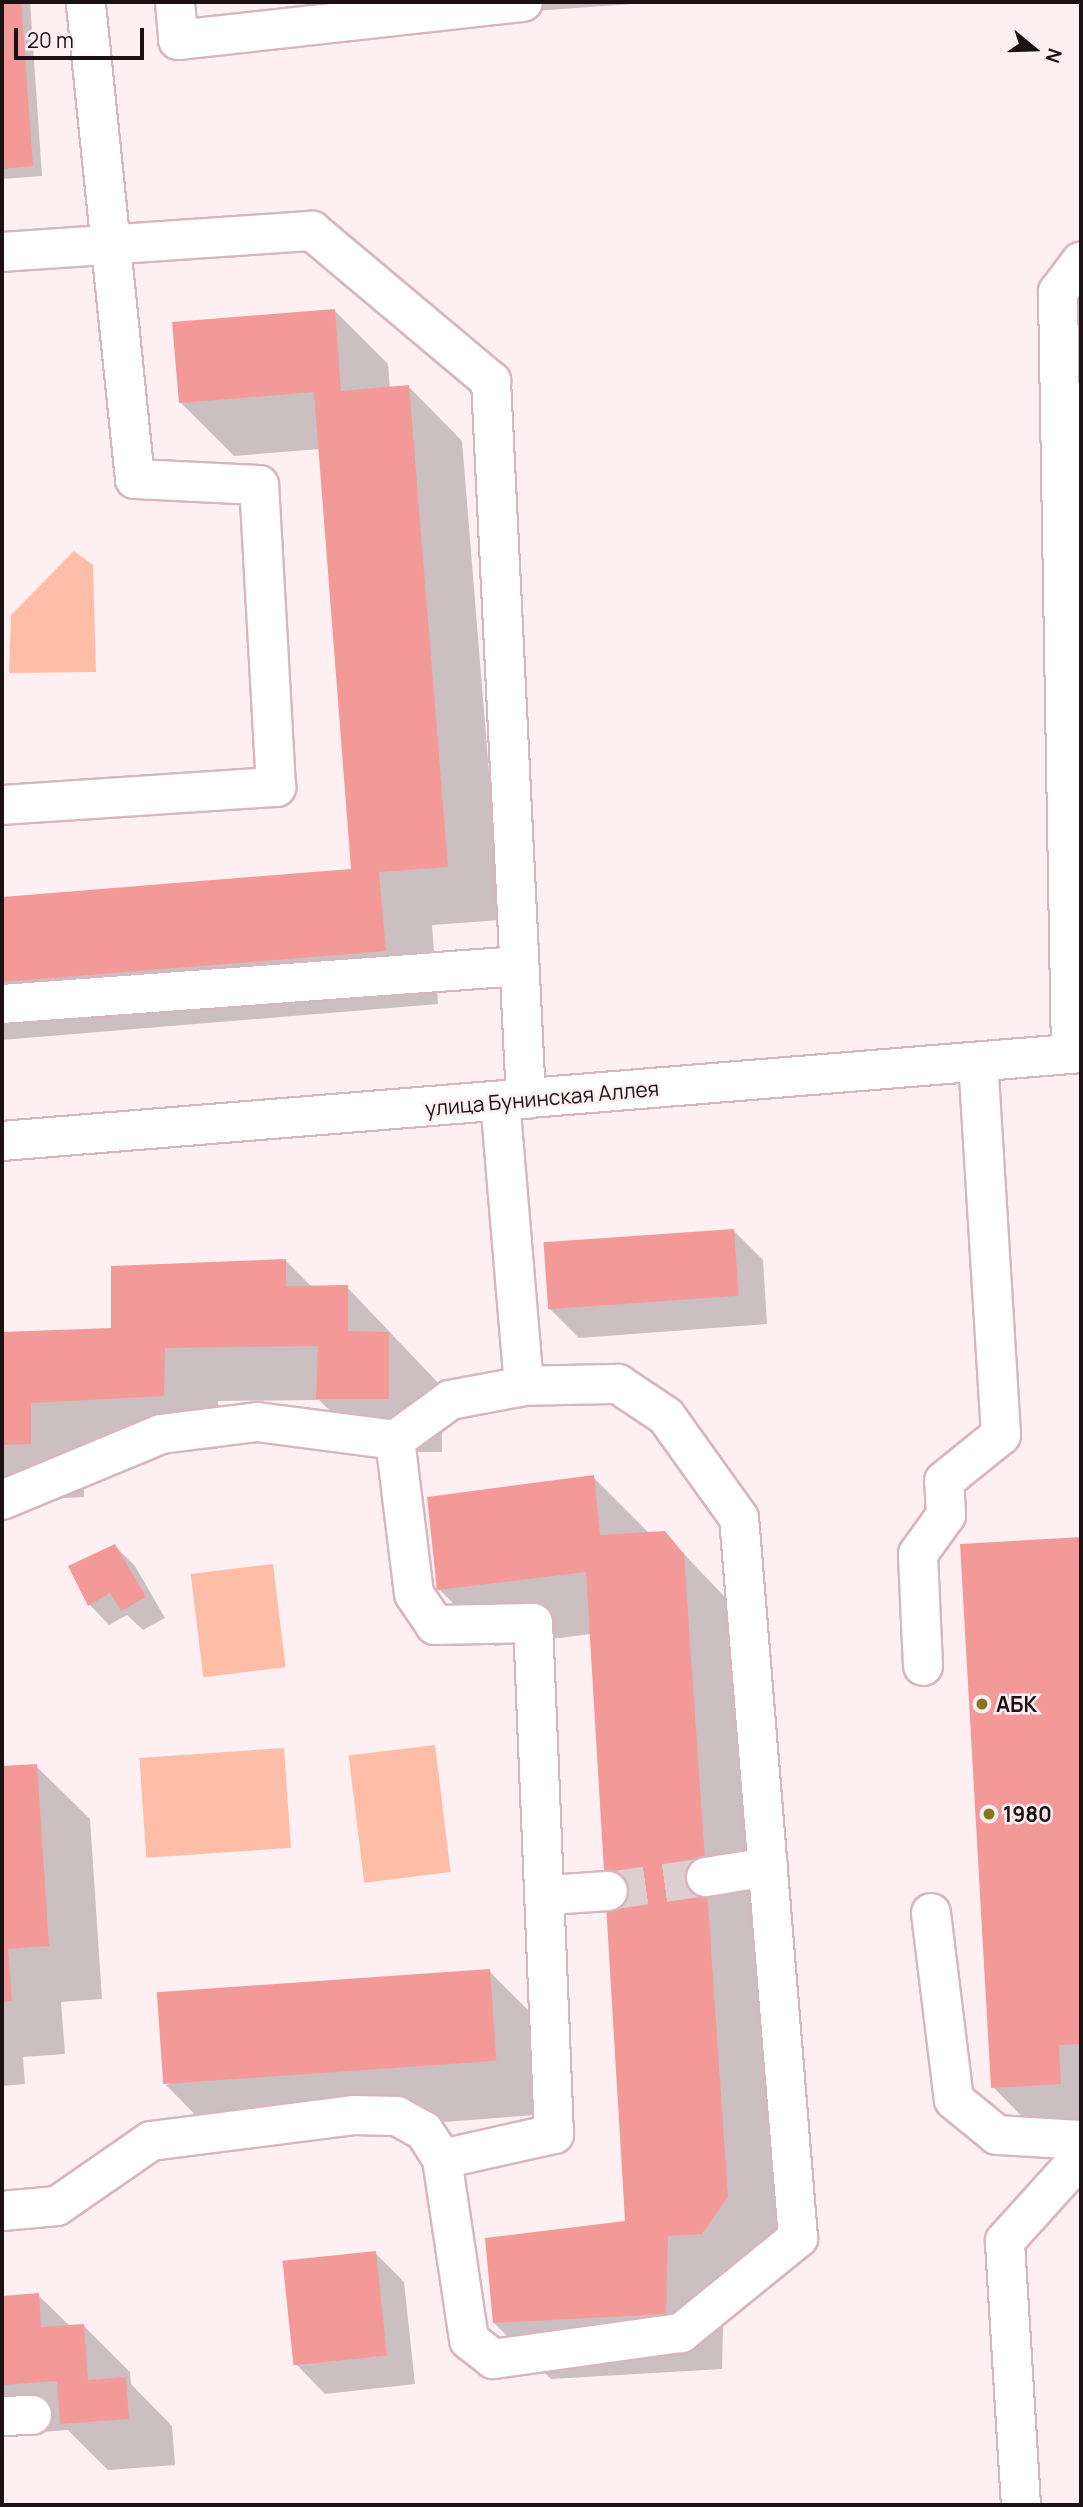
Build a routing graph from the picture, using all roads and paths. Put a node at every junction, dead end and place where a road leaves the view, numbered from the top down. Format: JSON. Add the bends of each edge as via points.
{"nodes":[{"id":1,"x":86,"y":2,"type":"edge"},
{"id":2,"x":175,"y":2,"type":"edge"},
{"id":3,"x":523,"y":2,"type":"edge"},
{"id":4,"x":113,"y":248,"type":"junction"},
{"id":5,"x":2,"y":252,"type":"edge"},
{"id":6,"x":1081,"y":262,"type":"edge"},
{"id":7,"x":2,"y":805,"type":"edge"},
{"id":8,"x":519,"y":966,"type":"junction"},
{"id":9,"x":2,"y":1004,"type":"edge"},
{"id":10,"x":1076,"y":1054,"type":"edge"},
{"id":11,"x":978,"y":1062,"type":"junction"},
{"id":12,"x":513,"y":1100,"type":"junction"},
{"id":13,"x":2,"y":1141,"type":"edge"},
{"id":14,"x":524,"y":1385,"type":"junction"},
{"id":15,"x":395,"y":1440,"type":"junction"},
{"id":16,"x":2,"y":1500,"type":"edge"},
{"id":17,"x":923,"y":1666,"type":"dead end"},
{"id":18,"x":768,"y":1867,"type":"junction"},
{"id":19,"x":706,"y":1877,"type":"tunnel mouth"},
{"id":20,"x":608,"y":1891,"type":"tunnel mouth"},
{"id":21,"x":548,"y":1895,"type":"junction"},
{"id":22,"x":931,"y":1913,"type":"dead end"},
{"id":23,"x":1081,"y":2140,"type":"edge"},
{"id":24,"x":1081,"y":2157,"type":"edge"},
{"id":25,"x":442,"y":2160,"type":"junction"},
{"id":26,"x":2,"y":2211,"type":"edge"},
{"id":27,"x":1021,"y":2505,"type":"edge"}],
"edges":[{"from":1,"to":4,"type":"street"},
{"from":2,"to":3,"type":"street","via":[[178,40]]},
{"from":4,"to":5,"type":"street"},
{"from":4,"to":7,"type":"street","via":[[135,480],[259,485],[276,787]]},
{"from":4,"to":8,"type":"street","via":[[312,231],[491,382]]},
{"from":6,"to":10,"type":"street","via":[[1058,292]]},
{"from":8,"to":9,"type":"street"},
{"from":8,"to":12,"type":"street"},
{"from":10,"to":11,"type":"street","name":"улица Бунинская Аллея"},
{"from":11,"to":12,"type":"street","name":"улица Бунинская Аллея"},
{"from":11,"to":17,"type":"street","via":[[1001,1435],[944,1481],[946,1514],[918,1555]]},
{"from":12,"to":13,"type":"street","name":"улица Бунинская Аллея"},
{"from":12,"to":14,"type":"street"},
{"from":14,"to":15,"type":"street","via":[[450,1400]]},
{"from":14,"to":18,"type":"street","via":[[618,1384],[666,1416],[739,1518]]},
{"from":15,"to":16,"type":"street","via":[[257,1422],[161,1434]]},
{"from":15,"to":21,"type":"street","via":[[414,1594],[435,1625],[533,1623]]},
{"from":18,"to":19,"type":"street"},
{"from":18,"to":25,"type":"street","via":[[797,2238],[681,2333],[493,2359],[469,2340]]},
{"from":20,"to":21,"type":"street"},
{"from":21,"to":25,"type":"street","via":[[554,2134]]},
{"from":22,"to":23,"type":"street","via":[[954,2100],[997,2135]]},
{"from":24,"to":27,"type":"street","via":[[1005,2241]]},
{"from":25,"to":26,"type":"street","via":[[424,2131],[397,2116],[339,2117],[150,2141],[57,2207]]}]}
